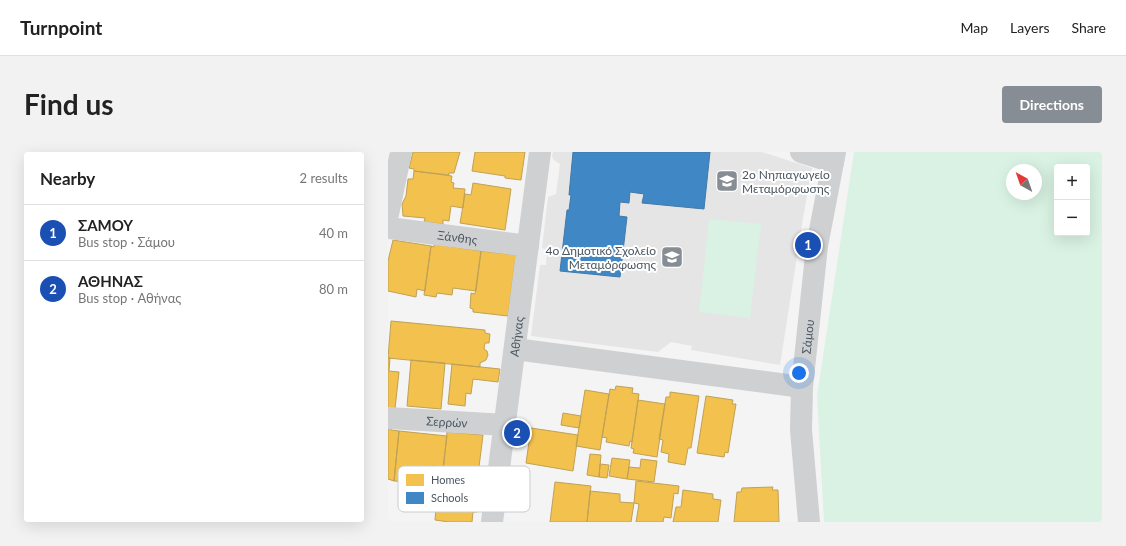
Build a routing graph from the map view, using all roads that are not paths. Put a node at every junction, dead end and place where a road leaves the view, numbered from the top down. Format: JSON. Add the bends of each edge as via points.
{"nodes":[{"id":1,"x":401,"y":152,"type":"edge"},
{"id":2,"x":540,"y":152,"type":"edge"},
{"id":3,"x":801,"y":152,"type":"edge"},
{"id":4,"x":834,"y":157,"type":"edge"},
{"id":5,"x":388,"y":214,"type":"edge"},
{"id":6,"x":388,"y":228,"type":"edge"},
{"id":7,"x":528,"y":246,"type":"junction"},
{"id":8,"x":515,"y":349,"type":"junction"},
{"id":9,"x":802,"y":386,"type":"junction"},
{"id":10,"x":388,"y":418,"type":"edge"},
{"id":11,"x":505,"y":425,"type":"junction"},
{"id":12,"x":500,"y":466,"type":"edge"},
{"id":13,"x":493,"y":512,"type":"edge"},
{"id":14,"x":492,"y":522,"type":"edge"},
{"id":15,"x":809,"y":522,"type":"edge"}],
"edges":[{"from":1,"to":5,"type":"street"},
{"from":2,"to":7,"type":"street","name":"Αθήνας"},
{"from":3,"to":4,"type":"street"},
{"from":4,"to":9,"type":"street","name":"Σάμου","via":[[817,246]]},
{"from":6,"to":7,"type":"street","name":"Ξάνθης"},
{"from":7,"to":8,"type":"street","name":"Αθήνας"},
{"from":8,"to":9,"type":"street"},
{"from":8,"to":11,"type":"street","name":"Αθήνας"},
{"from":9,"to":15,"type":"street","name":"Σάμου","via":[[801,430]]},
{"from":10,"to":11,"type":"street","name":"Σερρών"},
{"from":11,"to":12,"type":"street","name":"Αθήνας"},
{"from":13,"to":14,"type":"street","name":"Αθήνας"}]}
